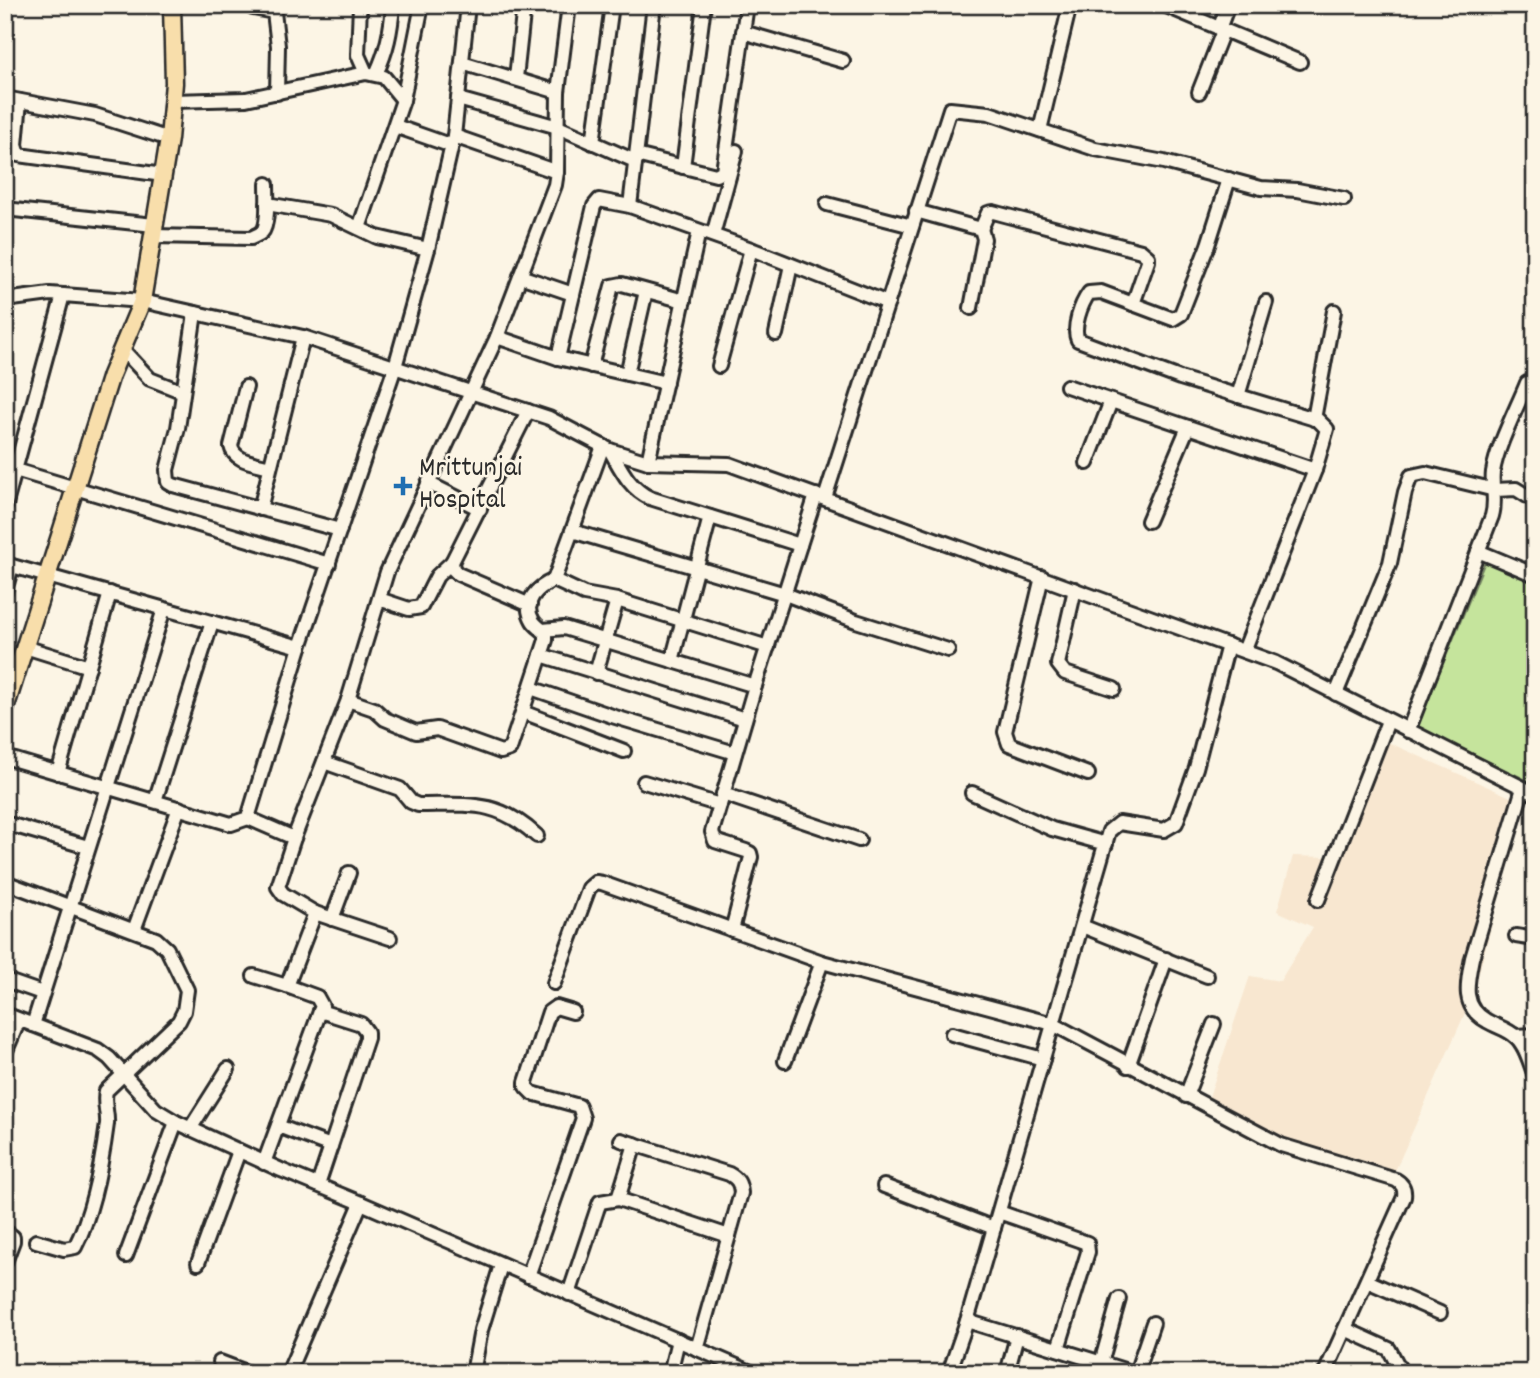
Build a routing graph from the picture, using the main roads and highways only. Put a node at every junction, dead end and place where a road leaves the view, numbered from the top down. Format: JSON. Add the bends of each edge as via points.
{"nodes":[{"id":1,"x":172,"y":5,"type":"edge"},
{"id":2,"x":6,"y":702,"type":"edge"}],
"edges":[{"from":1,"to":2,"type":"main road","via":[[174,83],[169,139],[142,301],[111,375]]}]}
